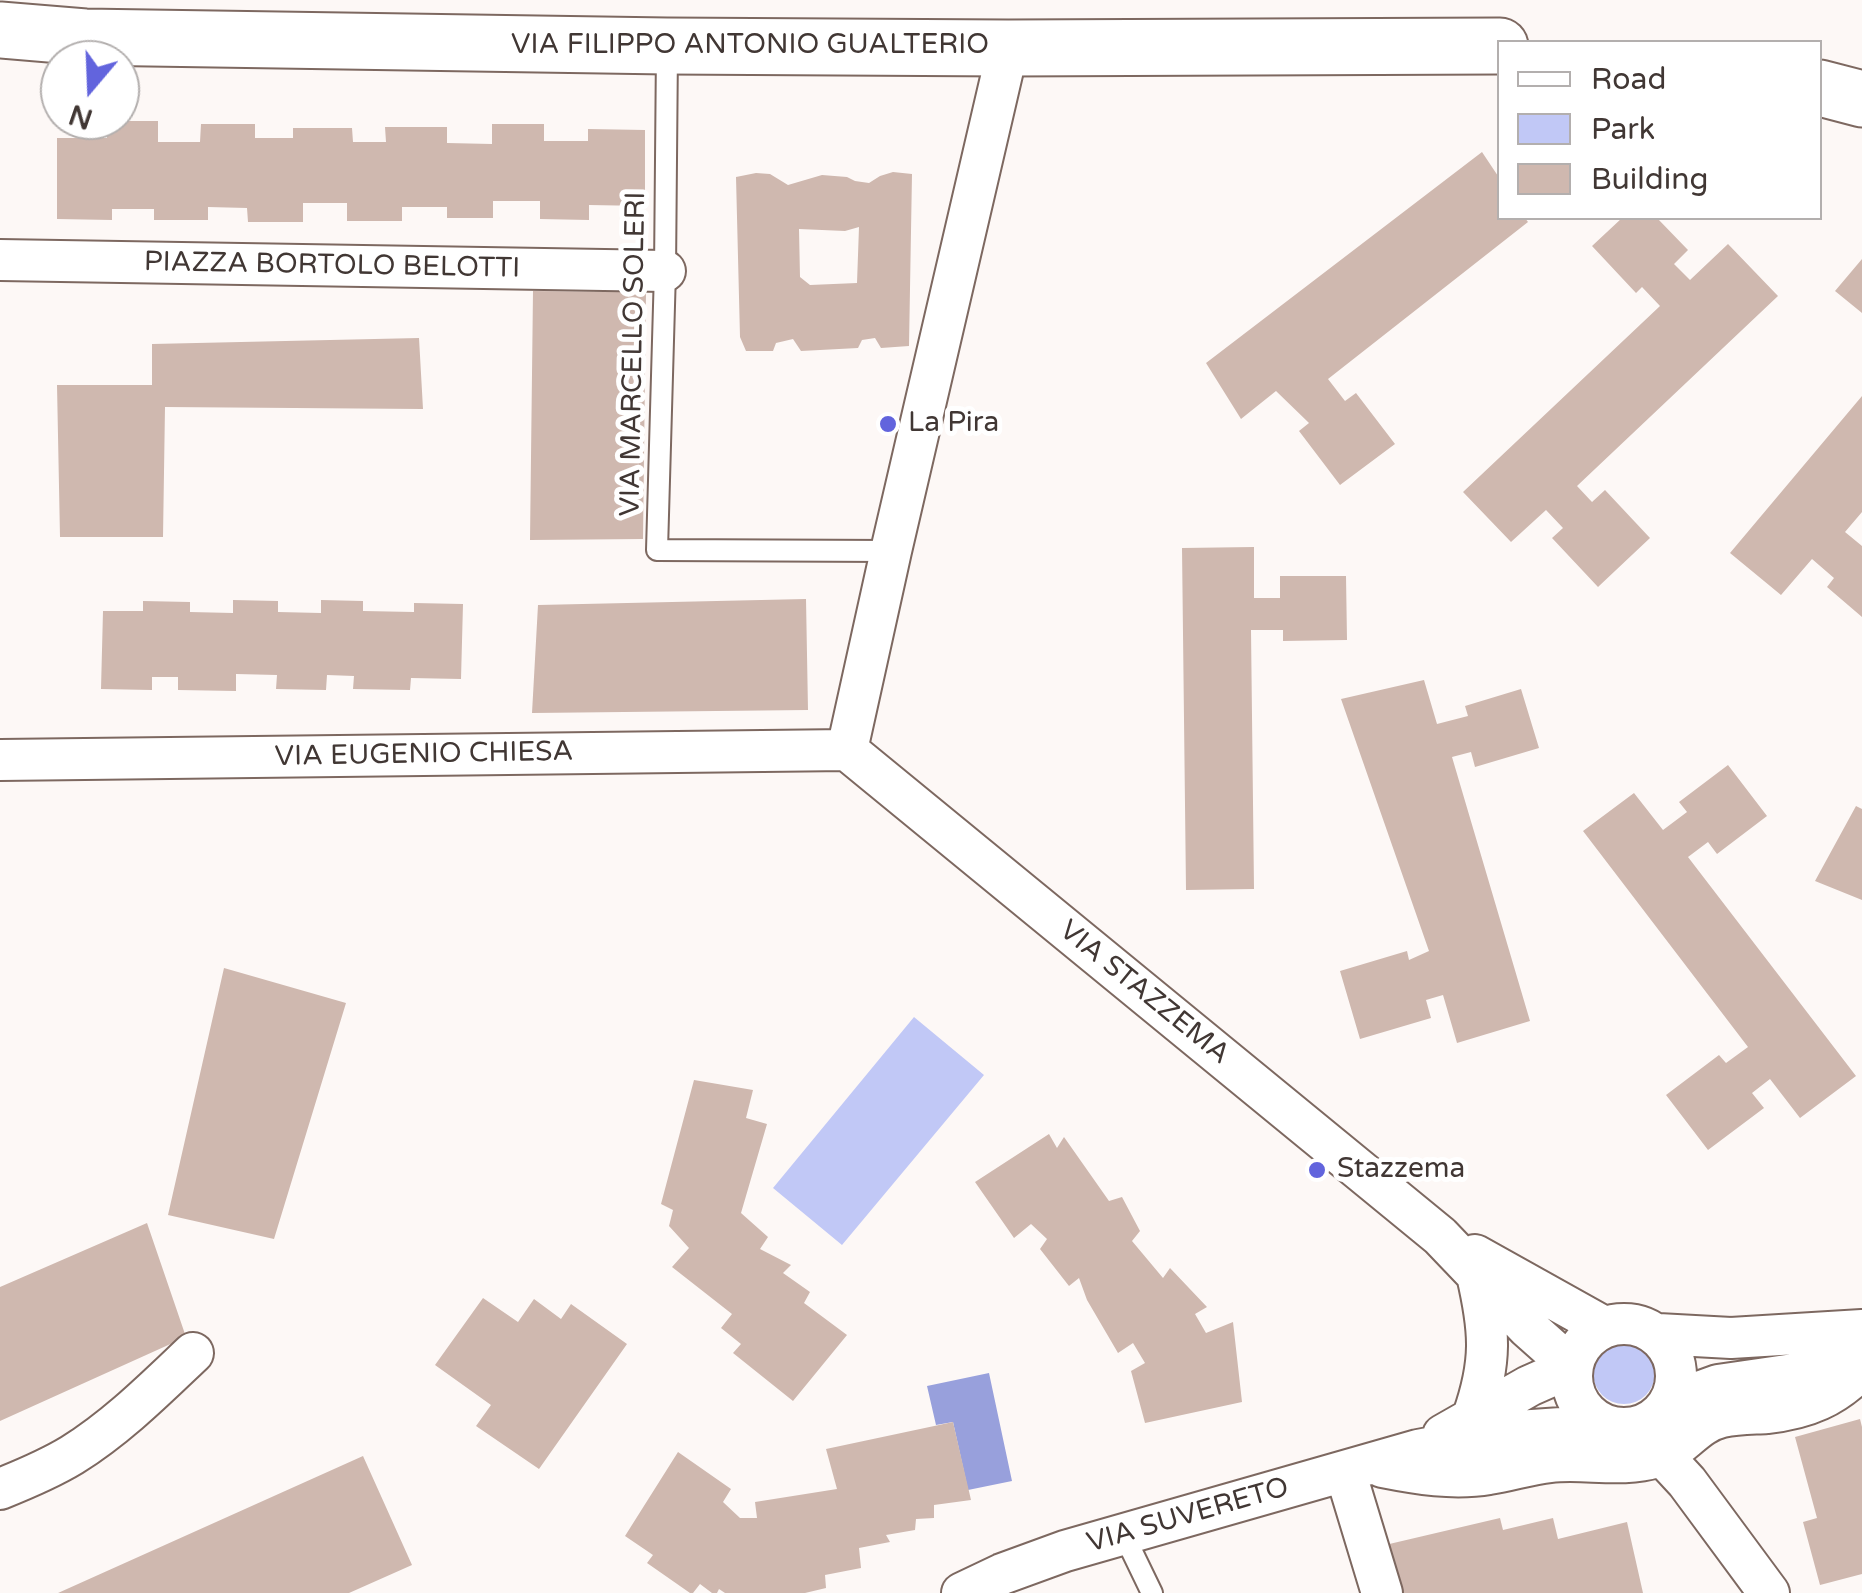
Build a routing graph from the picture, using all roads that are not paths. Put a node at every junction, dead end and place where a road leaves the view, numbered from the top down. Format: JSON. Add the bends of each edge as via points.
{"nodes":[{"id":1,"x":0,"y":30,"type":"edge"},
{"id":2,"x":666,"y":46,"type":"junction"},
{"id":3,"x":1497,"y":46,"type":"edge"},
{"id":4,"x":1008,"y":48,"type":"junction"},
{"id":5,"x":1822,"y":89,"type":"edge"},
{"id":6,"x":1862,"y":100,"type":"edge"},
{"id":7,"x":0,"y":260,"type":"edge"},
{"id":8,"x":665,"y":272,"type":"junction"},
{"id":9,"x":890,"y":551,"type":"junction"},
{"id":10,"x":847,"y":750,"type":"junction"},
{"id":11,"x":0,"y":760,"type":"edge"},
{"id":12,"x":1440,"y":1236,"type":"junction"},
{"id":13,"x":1477,"y":1275,"type":"junction"},
{"id":14,"x":1604,"y":1327,"type":"junction"},
{"id":15,"x":1862,"y":1330,"type":"edge"},
{"id":16,"x":1658,"y":1334,"type":"junction"},
{"id":17,"x":1862,"y":1351,"type":"edge"},
{"id":18,"x":193,"y":1353,"type":"dead end"},
{"id":19,"x":1572,"y":1367,"type":"junction"},
{"id":20,"x":1862,"y":1368,"type":"edge"},
{"id":21,"x":1671,"y":1402,"type":"junction"},
{"id":22,"x":1473,"y":1416,"type":"junction"},
{"id":23,"x":1605,"y":1425,"type":"junction"},
{"id":24,"x":1418,"y":1450,"type":"junction"},
{"id":25,"x":1662,"y":1455,"type":"junction"},
{"id":26,"x":1357,"y":1468,"type":"junction"},
{"id":27,"x":0,"y":1488,"type":"edge"},
{"id":28,"x":1124,"y":1533,"type":"junction"},
{"id":29,"x":962,"y":1593,"type":"edge"},
{"id":30,"x":1152,"y":1593,"type":"edge"},
{"id":31,"x":1382,"y":1593,"type":"edge"},
{"id":32,"x":1769,"y":1593,"type":"edge"}],
"edges":[{"from":1,"to":2,"type":"street","name":"VIA FILIPPO ANTONIO GUALTERIO"},
{"from":2,"to":4,"type":"street","name":"VIA FILIPPO ANTONIO GUALTERIO"},
{"from":2,"to":8,"type":"lane","name":"VIA MARCELLO SOLERI"},
{"from":3,"to":4,"type":"street","name":"VIA FILIPPO ANTONIO GUALTERIO"},
{"from":4,"to":9,"type":"street"},
{"from":5,"to":6,"type":"street"},
{"from":7,"to":8,"type":"street","name":"PIAZZA BORTOLO BELOTTI"},
{"from":8,"to":9,"type":"lane","name":"VIA MARCELLO SOLERI","via":[[657,550]]},
{"from":9,"to":10,"type":"street"},
{"from":10,"to":11,"type":"street","name":"VIA EUGENIO CHIESA"},
{"from":10,"to":12,"type":"street","name":"VIA STAZZEMA"},
{"from":12,"to":13,"type":"street","name":"VIA STAZZEMA"},
{"from":12,"to":14,"type":"street","name":"VIA STAZZEMA"},
{"from":13,"to":19,"type":"street","name":"VIA STAZZEMA"},
{"from":13,"to":22,"type":"street","via":[[1488,1358]]},
{"from":14,"to":16,"type":"street","via":[[1622,1323]]},
{"from":14,"to":19,"type":"street","via":[[1590,1335]]},
{"from":15,"to":16,"type":"street","via":[[1731,1338]]},
{"from":16,"to":21,"type":"street","via":[[1677,1366]]},
{"from":17,"to":21,"type":"street"},
{"from":18,"to":27,"type":"street","via":[[96,1438]]},
{"from":19,"to":22,"type":"street","name":"VIA SUVERETO"},
{"from":19,"to":23,"type":"street","via":[[1577,1400]]},
{"from":20,"to":25,"type":"street","via":[[1822,1400],[1708,1421]]},
{"from":21,"to":23,"type":"street","via":[[1647,1424]]},
{"from":22,"to":24,"type":"street","name":"VIA SUVERETO"},
{"from":23,"to":24,"type":"street","name":"VIA SUVERETO","via":[[1518,1431]]},
{"from":24,"to":26,"type":"street","name":"VIA SUVERETO"},
{"from":25,"to":26,"type":"street","via":[[1616,1464],[1549,1462],[1466,1477]]},
{"from":25,"to":32,"type":"street"},
{"from":26,"to":28,"type":"street","name":"VIA SUVERETO"},
{"from":26,"to":31,"type":"street"},
{"from":28,"to":29,"type":"street","name":"VIA SUVERETO"},
{"from":28,"to":30,"type":"lane"}]}
